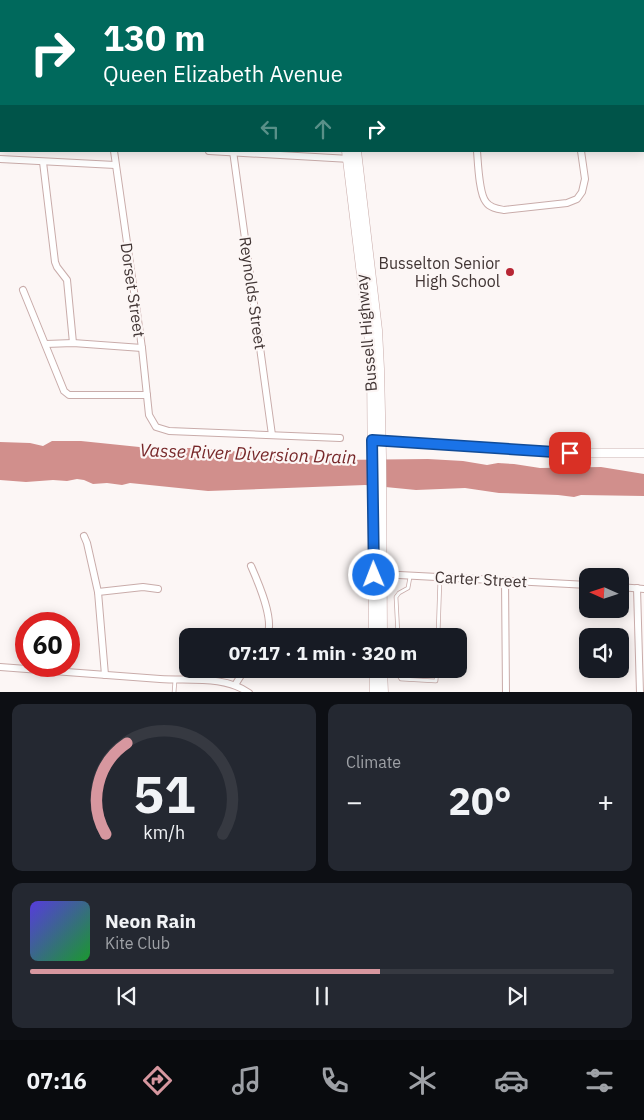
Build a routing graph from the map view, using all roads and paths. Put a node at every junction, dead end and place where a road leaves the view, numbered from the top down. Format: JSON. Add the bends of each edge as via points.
{"nodes":[{"id":1,"x":114,"y":152,"type":"edge"},
{"id":2,"x":233,"y":152,"type":"edge"},
{"id":3,"x":477,"y":152,"type":"edge"},
{"id":4,"x":581,"y":152,"type":"edge"},
{"id":5,"x":352,"y":155,"type":"edge"},
{"id":6,"x":0,"y":159,"type":"edge"},
{"id":7,"x":43,"y":162,"type":"junction"},
{"id":8,"x":115,"y":165,"type":"junction"},
{"id":9,"x":24,"y":290,"type":"dead end"},
{"id":10,"x":73,"y":343,"type":"junction"},
{"id":11,"x":46,"y":344,"type":"junction"},
{"id":12,"x":142,"y":348,"type":"junction"},
{"id":13,"x":147,"y":395,"type":"junction"},
{"id":14,"x":272,"y":435,"type":"junction"},
{"id":15,"x":340,"y":438,"type":"dead end"},
{"id":16,"x":376,"y":440,"type":"junction"},
{"id":17,"x":644,"y":453,"type":"edge"},
{"id":18,"x":84,"y":536,"type":"dead end"},
{"id":19,"x":251,"y":566,"type":"dead end"},
{"id":20,"x":377,"y":574,"type":"junction"},
{"id":21,"x":410,"y":576,"type":"junction"},
{"id":22,"x":440,"y":577,"type":"junction"},
{"id":23,"x":504,"y":580,"type":"junction"},
{"id":24,"x":579,"y":584,"type":"edge"},
{"id":25,"x":158,"y":589,"type":"dead end"},
{"id":26,"x":640,"y":589,"type":"edge"},
{"id":27,"x":98,"y":592,"type":"junction"},
{"id":28,"x":270,"y":628,"type":"edge"},
{"id":29,"x":374,"y":628,"type":"edge"},
{"id":30,"x":381,"y":628,"type":"edge"},
{"id":31,"x":398,"y":628,"type":"edge"},
{"id":32,"x":438,"y":628,"type":"edge"},
{"id":33,"x":0,"y":667,"type":"edge"},
{"id":34,"x":105,"y":675,"type":"junction"},
{"id":35,"x":239,"y":678,"type":"edge"},
{"id":36,"x":378,"y":678,"type":"edge"},
{"id":37,"x":381,"y":678,"type":"edge"},
{"id":38,"x":400,"y":678,"type":"edge"},
{"id":39,"x":436,"y":678,"type":"edge"},
{"id":40,"x":175,"y":680,"type":"junction"},
{"id":41,"x":235,"y":685,"type":"junction"},
{"id":42,"x":174,"y":692,"type":"edge"},
{"id":43,"x":249,"y":692,"type":"edge"},
{"id":44,"x":375,"y":692,"type":"edge"},
{"id":45,"x":383,"y":692,"type":"edge"},
{"id":46,"x":506,"y":692,"type":"edge"},
{"id":47,"x":640,"y":692,"type":"edge"}],
"edges":[{"from":1,"to":8,"type":"street","name":"Dorset Street"},
{"from":2,"to":5,"type":"street"},
{"from":2,"to":14,"type":"street","name":"Reynolds Street"},
{"from":3,"to":4,"type":"street","via":[[486,202],[504,210],[577,199],[585,179]]},
{"from":5,"to":16,"type":"main road","name":"Bussell Highway","via":[[377,330]]},
{"from":6,"to":7,"type":"street"},
{"from":7,"to":8,"type":"street"},
{"from":7,"to":10,"type":"street","via":[[55,262],[67,280]]},
{"from":8,"to":12,"type":"street","name":"Dorset Street"},
{"from":9,"to":11,"type":"street"},
{"from":10,"to":11,"type":"street"},
{"from":10,"to":12,"type":"street"},
{"from":11,"to":13,"type":"street","via":[[64,391],[69,395]]},
{"from":12,"to":13,"type":"street","name":"Dorset Street"},
{"from":13,"to":14,"type":"street","name":"Dorset Street","via":[[149,415],[156,427],[163,430]]},
{"from":14,"to":15,"type":"street"},
{"from":16,"to":17,"type":"street","via":[[570,453]]},
{"from":16,"to":20,"type":"main road","name":"Bussell Highway"},
{"from":18,"to":27,"type":"street"},
{"from":19,"to":28,"type":"street"},
{"from":20,"to":21,"type":"street","name":"Carter Street"},
{"from":20,"to":29,"type":"main road","name":"Bussell Highway"},
{"from":20,"to":30,"type":"main road","name":"Bussell Highway"},
{"from":21,"to":22,"type":"street","name":"Carter Street"},
{"from":21,"to":31,"type":"lane","via":[[408,588],[396,597]]},
{"from":22,"to":23,"type":"street","name":"Carter Street"},
{"from":22,"to":32,"type":"lane"},
{"from":23,"to":24,"type":"street","name":"Carter Street"},
{"from":23,"to":46,"type":"street"},
{"from":25,"to":27,"type":"street","via":[[143,587]]},
{"from":26,"to":47,"type":"street"},
{"from":27,"to":34,"type":"street"},
{"from":33,"to":34,"type":"street"},
{"from":34,"to":40,"type":"street"},
{"from":35,"to":41,"type":"street"},
{"from":36,"to":44,"type":"main road"},
{"from":37,"to":45,"type":"main road"},
{"from":38,"to":39,"type":"lane","via":[[436,681]]},
{"from":40,"to":41,"type":"street"},
{"from":40,"to":42,"type":"lane"},
{"from":41,"to":43,"type":"street"}]}
